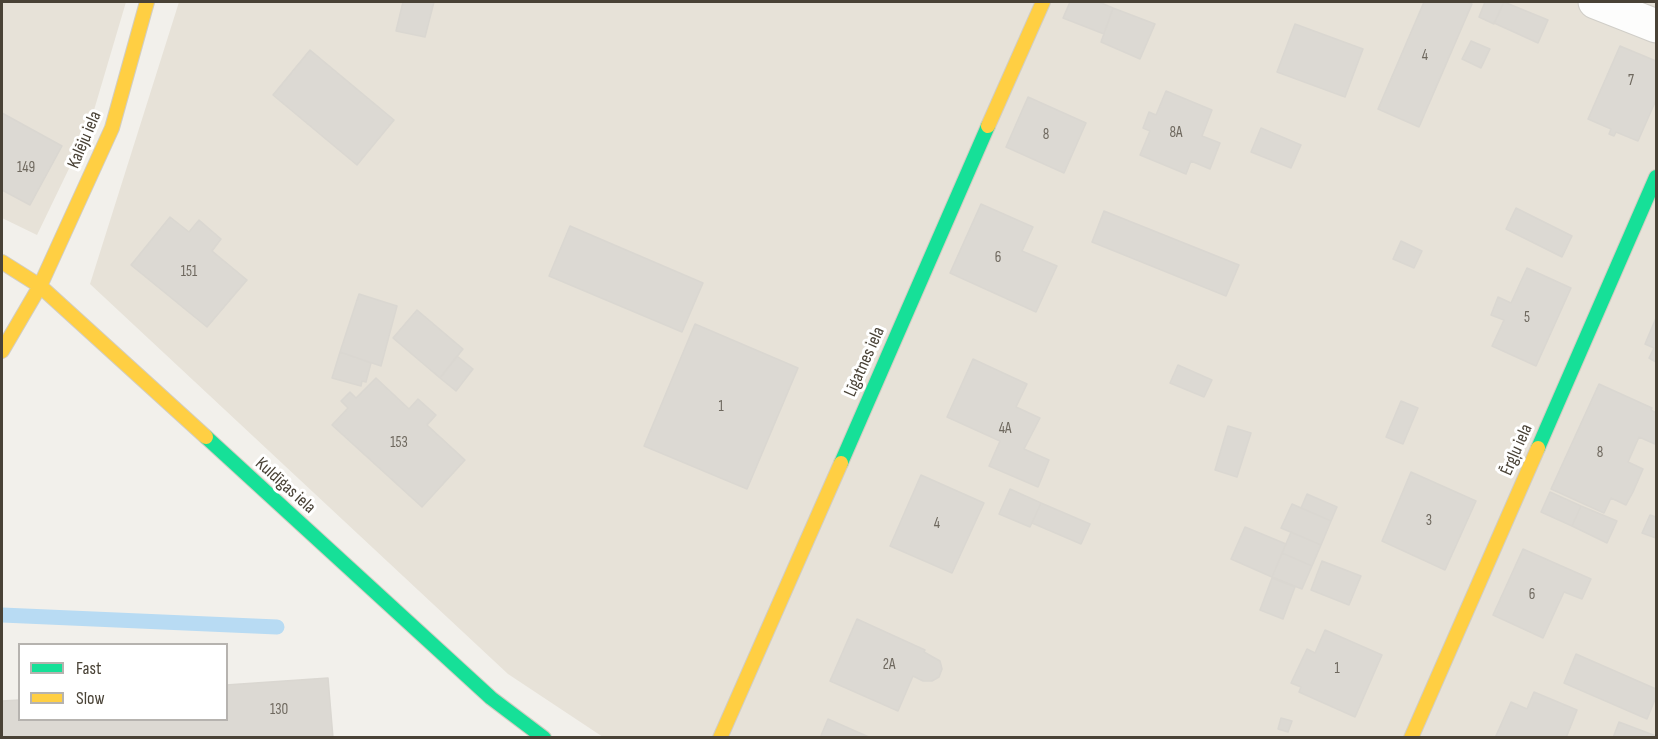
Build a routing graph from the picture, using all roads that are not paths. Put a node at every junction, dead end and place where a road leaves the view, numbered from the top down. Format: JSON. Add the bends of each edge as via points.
{"nodes":[{"id":1,"x":147,"y":2,"type":"edge"},
{"id":2,"x":1043,"y":2,"type":"edge"},
{"id":3,"x":1595,"y":2,"type":"edge"},
{"id":4,"x":1656,"y":26,"type":"edge"},
{"id":5,"x":1656,"y":177,"type":"edge"},
{"id":6,"x":2,"y":262,"type":"edge"},
{"id":7,"x":40,"y":286,"type":"junction"},
{"id":8,"x":2,"y":351,"type":"edge"},
{"id":9,"x":544,"y":738,"type":"edge"},
{"id":10,"x":720,"y":738,"type":"edge"},
{"id":11,"x":1411,"y":738,"type":"edge"}],
"edges":[{"from":1,"to":7,"type":"street","name":"Kalēju iela","via":[[112,128]]},
{"from":2,"to":10,"type":"street","name":"Līgatnes iela"},
{"from":3,"to":4,"type":"street"},
{"from":5,"to":11,"type":"street","name":"Ērgļu iela"},
{"from":6,"to":7,"type":"street","name":"Kuldīgas iela"},
{"from":7,"to":8,"type":"street","name":"Kalēju iela"},
{"from":7,"to":9,"type":"street","name":"Kuldīgas iela","via":[[491,698]]}]}
